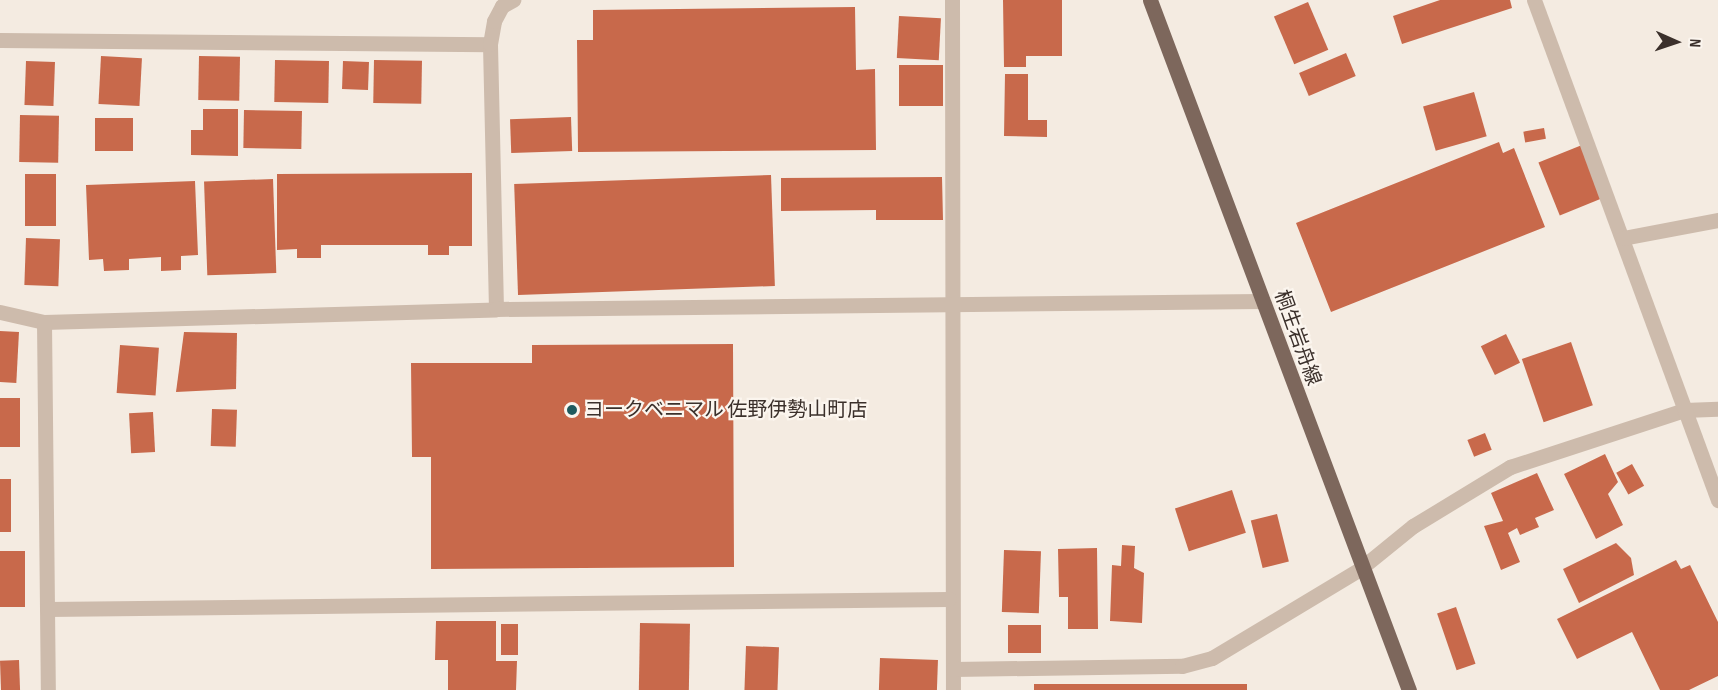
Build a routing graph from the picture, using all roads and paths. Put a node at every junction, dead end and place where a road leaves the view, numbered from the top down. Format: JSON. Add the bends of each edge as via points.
{"nodes":[{"id":1,"x":513,"y":0,"type":"edge"},
{"id":2,"x":952,"y":0,"type":"edge"},
{"id":3,"x":1150,"y":0,"type":"edge"},
{"id":4,"x":1534,"y":0,"type":"edge"},
{"id":5,"x":0,"y":40,"type":"edge"},
{"id":6,"x":490,"y":44,"type":"junction"},
{"id":7,"x":1718,"y":220,"type":"edge"},
{"id":8,"x":1623,"y":238,"type":"junction"},
{"id":9,"x":1261,"y":301,"type":"junction"},
{"id":10,"x":950,"y":305,"type":"junction"},
{"id":11,"x":495,"y":309,"type":"junction"},
{"id":12,"x":0,"y":312,"type":"edge"},
{"id":13,"x":44,"y":322,"type":"junction"},
{"id":14,"x":1718,"y":409,"type":"edge"},
{"id":15,"x":1684,"y":410,"type":"junction"},
{"id":16,"x":1718,"y":500,"type":"edge"},
{"id":17,"x":1360,"y":569,"type":"junction"},
{"id":18,"x":950,"y":599,"type":"junction"},
{"id":19,"x":47,"y":609,"type":"junction"},
{"id":20,"x":953,"y":669,"type":"junction"},
{"id":21,"x":48,"y":690,"type":"edge"},
{"id":22,"x":954,"y":690,"type":"edge"},
{"id":23,"x":1409,"y":690,"type":"edge"}],
"edges":[{"from":1,"to":6,"type":"street","via":[[502,6]]},
{"from":2,"to":10,"type":"street"},
{"from":3,"to":9,"type":"main road","name":"桐生岩舟線"},
{"from":4,"to":8,"type":"street"},
{"from":5,"to":6,"type":"street"},
{"from":6,"to":11,"type":"street"},
{"from":7,"to":8,"type":"street"},
{"from":8,"to":15,"type":"street"},
{"from":9,"to":10,"type":"street"},
{"from":9,"to":17,"type":"main road","name":"桐生岩舟線"},
{"from":10,"to":11,"type":"street"},
{"from":10,"to":18,"type":"street"},
{"from":11,"to":13,"type":"street"},
{"from":12,"to":13,"type":"street"},
{"from":13,"to":19,"type":"street"},
{"from":14,"to":15,"type":"street"},
{"from":15,"to":16,"type":"street"},
{"from":15,"to":17,"type":"street","via":[[1510,467],[1413,525]]},
{"from":17,"to":20,"type":"street","via":[[1212,658],[1182,666]]},
{"from":17,"to":23,"type":"main road","name":"桐生岩舟線"},
{"from":18,"to":19,"type":"street"},
{"from":18,"to":20,"type":"street"},
{"from":19,"to":21,"type":"street"},
{"from":20,"to":22,"type":"street"}]}
